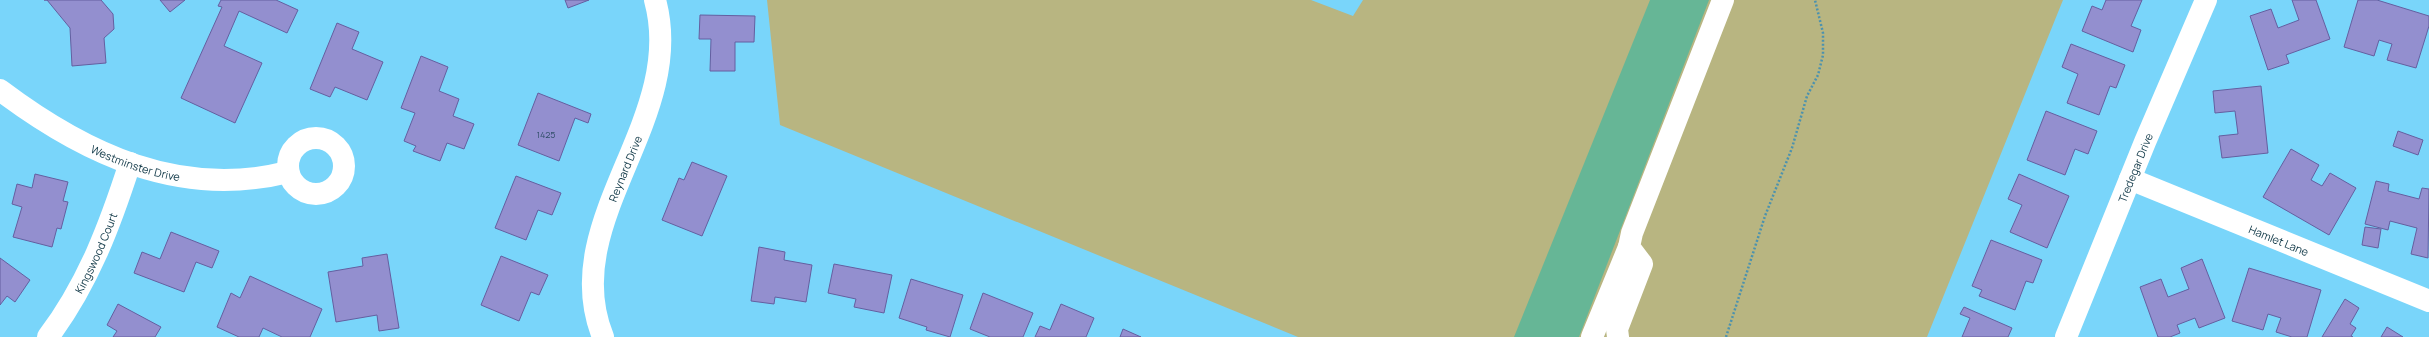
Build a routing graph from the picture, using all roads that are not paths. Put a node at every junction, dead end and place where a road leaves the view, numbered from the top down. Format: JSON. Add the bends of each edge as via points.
{"nodes":[{"id":1,"x":655,"y":0,"type":"edge"},
{"id":2,"x":1722,"y":0,"type":"edge"},
{"id":3,"x":2206,"y":0,"type":"edge"},
{"id":4,"x":0,"y":90,"type":"edge"},
{"id":5,"x":130,"y":163,"type":"junction"},
{"id":6,"x":288,"y":172,"type":"dead end"},
{"id":7,"x":2130,"y":178,"type":"junction"},
{"id":8,"x":1629,"y":247,"type":"junction"},
{"id":9,"x":2429,"y":301,"type":"edge"},
{"id":10,"x":48,"y":337,"type":"edge"},
{"id":11,"x":603,"y":337,"type":"edge"},
{"id":12,"x":1592,"y":337,"type":"edge"},
{"id":13,"x":1618,"y":337,"type":"edge"},
{"id":14,"x":2066,"y":337,"type":"edge"}],
"edges":[{"from":1,"to":11,"type":"street","name":"Reynard Drive","via":[[662,42],[660,71],[647,116],[598,240],[594,266],[596,314]]},
{"from":2,"to":8,"type":"street","via":[[1632,232]]},
{"from":3,"to":7,"type":"street","name":"Tredegar Drive"},
{"from":4,"to":5,"type":"street","name":"Westminster Drive","via":[[59,131]]},
{"from":5,"to":6,"type":"street","name":"Westminster Drive","via":[[173,175],[221,181],[257,179]]},
{"from":5,"to":10,"type":"street","name":"Kingswood Court","via":[[108,230],[91,268]]},
{"from":7,"to":9,"type":"street","name":"Hamlet Lane"},
{"from":7,"to":14,"type":"street","name":"Tredegar Drive"},
{"from":8,"to":12,"type":"street"},
{"from":8,"to":13,"type":"street","via":[[1642,264],[1617,329]]}]}
